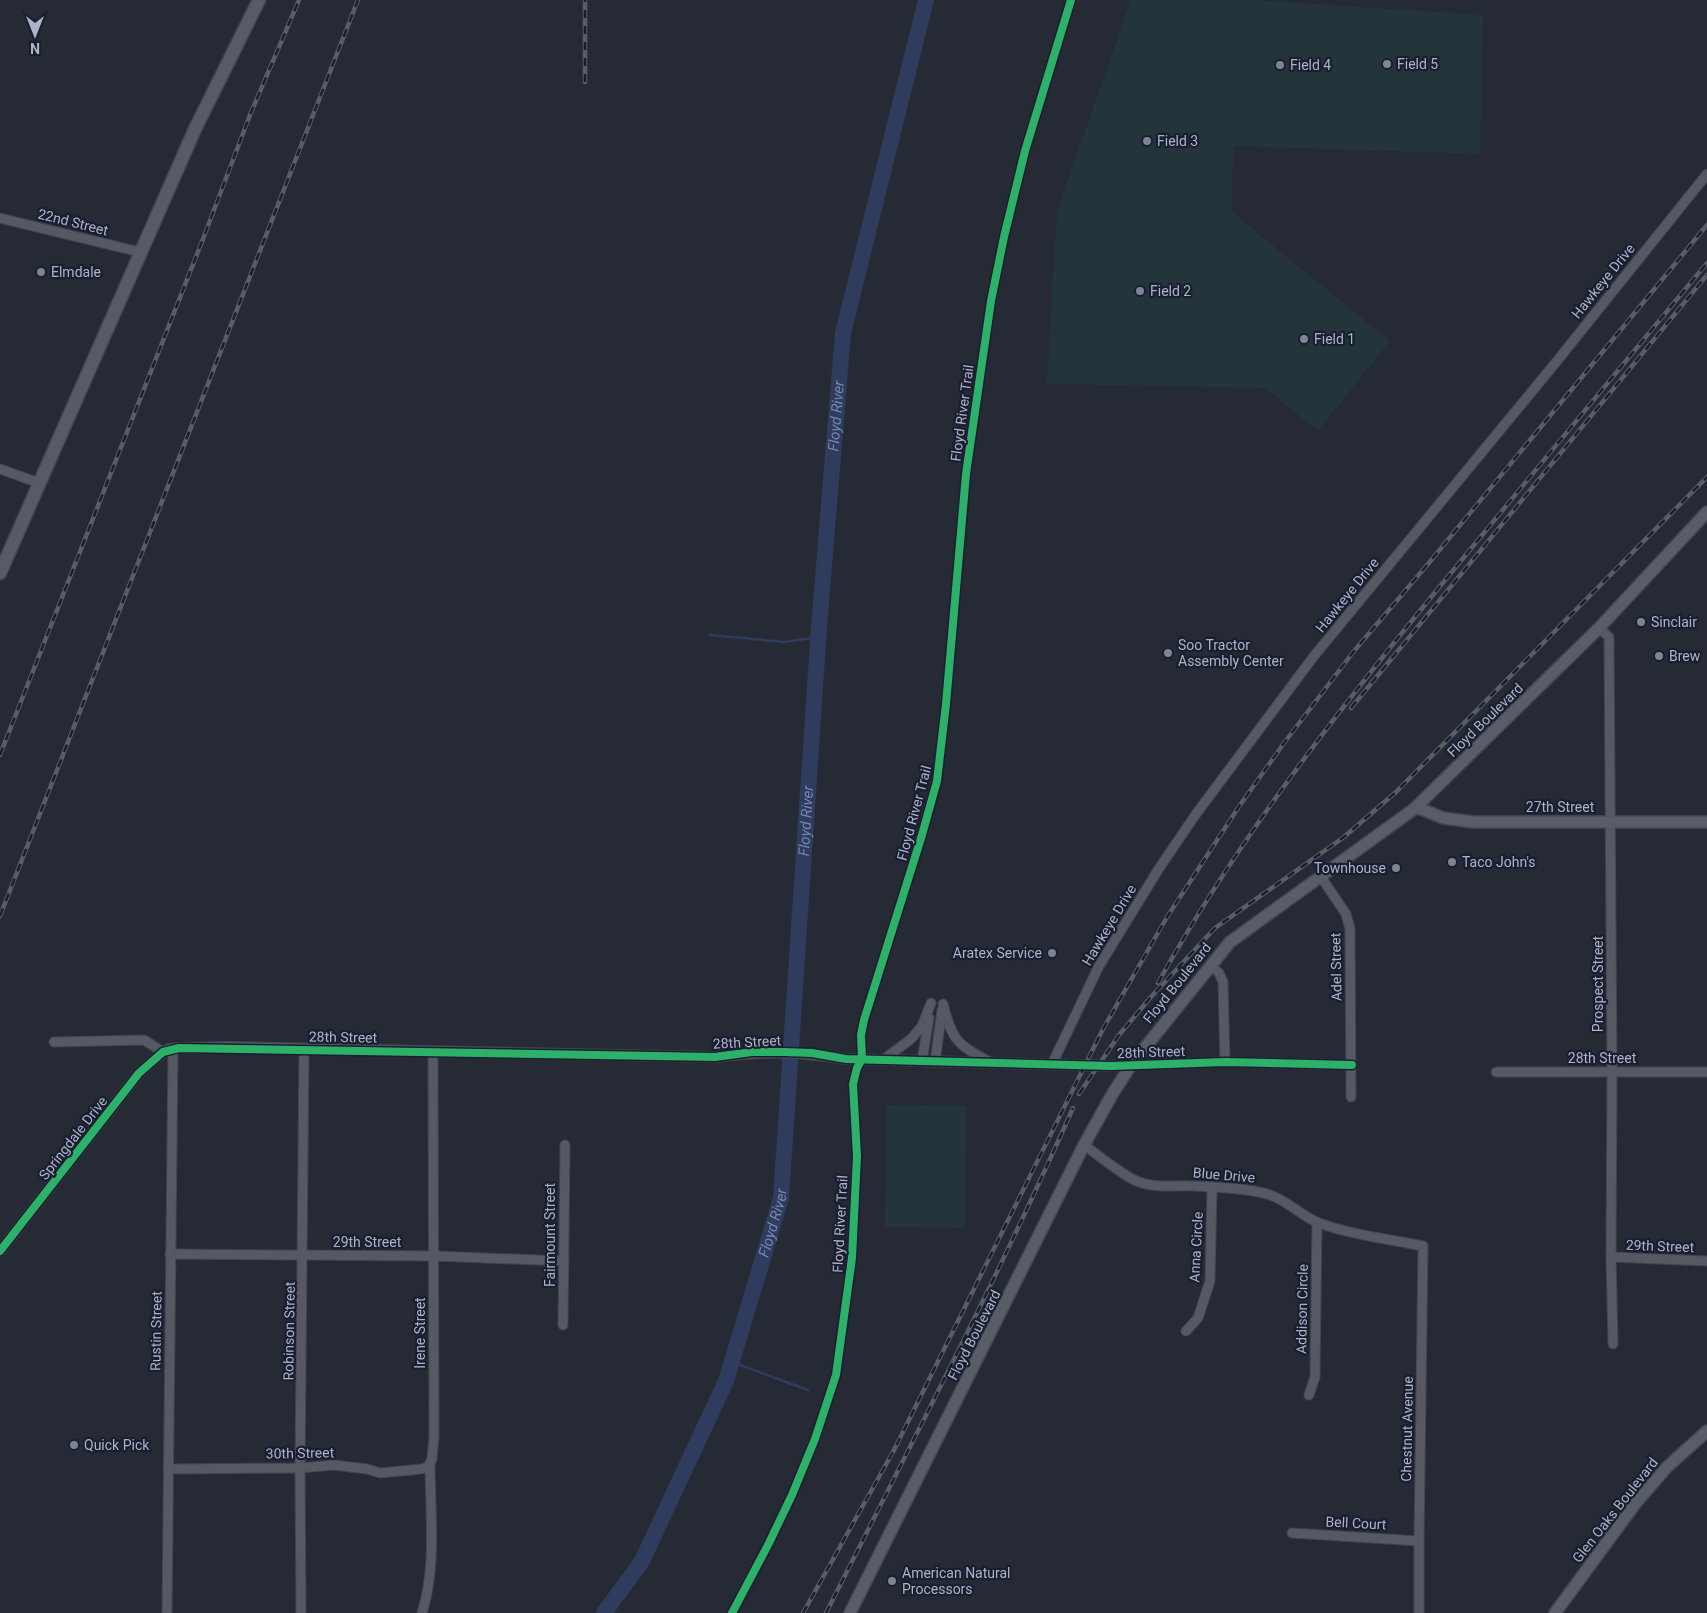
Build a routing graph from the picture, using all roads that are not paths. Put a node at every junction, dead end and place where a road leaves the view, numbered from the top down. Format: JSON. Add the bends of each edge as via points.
{"nodes":[{"id":1,"x":259,"y":0,"type":"edge"},
{"id":2,"x":1707,"y":174,"type":"edge"},
{"id":3,"x":0,"y":218,"type":"edge"},
{"id":4,"x":140,"y":252,"type":"junction"},
{"id":5,"x":0,"y":470,"type":"edge"},
{"id":6,"x":40,"y":483,"type":"junction"},
{"id":7,"x":1707,"y":512,"type":"edge"},
{"id":8,"x":0,"y":573,"type":"edge"},
{"id":9,"x":1599,"y":628,"type":"junction"},
{"id":10,"x":1416,"y":807,"type":"junction"},
{"id":11,"x":1707,"y":822,"type":"edge"},
{"id":12,"x":1610,"y":823,"type":"junction"},
{"id":13,"x":1321,"y":876,"type":"junction"},
{"id":14,"x":1210,"y":965,"type":"junction"},
{"id":15,"x":54,"y":1042,"type":"dead end"},
{"id":16,"x":304,"y":1049,"type":"junction"},
{"id":17,"x":168,"y":1050,"type":"junction"},
{"id":18,"x":433,"y":1052,"type":"junction"},
{"id":19,"x":883,"y":1060,"type":"junction"},
{"id":20,"x":922,"y":1062,"type":"junction"},
{"id":21,"x":935,"y":1062,"type":"junction"},
{"id":22,"x":990,"y":1062,"type":"junction"},
{"id":23,"x":1225,"y":1062,"type":"junction"},
{"id":24,"x":1052,"y":1064,"type":"junction"},
{"id":25,"x":1131,"y":1065,"type":"junction"},
{"id":26,"x":1352,"y":1065,"type":"junction"},
{"id":27,"x":1496,"y":1072,"type":"dead end"},
{"id":28,"x":1612,"y":1072,"type":"junction"},
{"id":29,"x":1707,"y":1072,"type":"edge"},
{"id":30,"x":1351,"y":1097,"type":"dead end"},
{"id":31,"x":565,"y":1145,"type":"dead end"},
{"id":32,"x":1084,"y":1145,"type":"junction"},
{"id":33,"x":1212,"y":1188,"type":"junction"},
{"id":34,"x":1317,"y":1222,"type":"junction"},
{"id":35,"x":1423,"y":1246,"type":"joint"},
{"id":36,"x":0,"y":1251,"type":"edge"},
{"id":37,"x":170,"y":1254,"type":"junction"},
{"id":38,"x":303,"y":1256,"type":"junction"},
{"id":39,"x":434,"y":1256,"type":"junction"},
{"id":40,"x":1611,"y":1258,"type":"junction"},
{"id":41,"x":564,"y":1261,"type":"junction"},
{"id":42,"x":1707,"y":1261,"type":"edge"},
{"id":43,"x":563,"y":1325,"type":"dead end"},
{"id":44,"x":1186,"y":1331,"type":"dead end"},
{"id":45,"x":1613,"y":1344,"type":"dead end"},
{"id":46,"x":1309,"y":1394,"type":"dead end"},
{"id":47,"x":1706,"y":1432,"type":"edge"},
{"id":48,"x":430,"y":1463,"type":"junction"},
{"id":49,"x":168,"y":1468,"type":"junction"},
{"id":50,"x":300,"y":1468,"type":"junction"},
{"id":51,"x":1292,"y":1533,"type":"dead end"},
{"id":52,"x":1419,"y":1541,"type":"junction"},
{"id":53,"x":167,"y":1613,"type":"edge"},
{"id":54,"x":301,"y":1613,"type":"edge"},
{"id":55,"x":422,"y":1613,"type":"edge"},
{"id":56,"x":850,"y":1613,"type":"edge"},
{"id":57,"x":1420,"y":1613,"type":"edge"},
{"id":58,"x":1555,"y":1613,"type":"edge"}],
"edges":[{"from":1,"to":4,"type":"main road","via":[[195,129]]},
{"from":2,"to":24,"type":"street","name":"Hawkeye Drive","via":[[1314,656],[1196,814],[1099,966]]},
{"from":3,"to":4,"type":"street","name":"22nd Street"},
{"from":4,"to":6,"type":"main road"},
{"from":5,"to":6,"type":"street"},
{"from":6,"to":8,"type":"main road"},
{"from":7,"to":9,"type":"main road","name":"Floyd Boulevard"},
{"from":9,"to":10,"type":"main road","name":"Floyd Boulevard"},
{"from":9,"to":12,"type":"street","name":"Prospect Street","via":[[1609,637]]},
{"from":10,"to":12,"type":"main road","name":"27th Street","via":[[1443,818],[1473,822]]},
{"from":10,"to":13,"type":"main road","name":"Floyd Boulevard"},
{"from":11,"to":12,"type":"main road","name":"27th Street"},
{"from":12,"to":28,"type":"street","name":"Prospect Street"},
{"from":13,"to":14,"type":"main road","name":"Floyd Boulevard","via":[[1230,942]]},
{"from":13,"to":26,"type":"street","name":"Adel Street","via":[[1346,914],[1350,930]]},
{"from":14,"to":23,"type":"street","via":[[1223,982]]},
{"from":14,"to":25,"type":"main road","name":"Floyd Boulevard"},
{"from":15,"to":17,"type":"street","via":[[144,1040]]},
{"from":16,"to":17,"type":"street","name":"28th Street","via":[[230,1047]]},
{"from":16,"to":18,"type":"street","name":"28th Street"},
{"from":16,"to":38,"type":"street","name":"Robinson Street"},
{"from":17,"to":36,"type":"street","name":"Springdale Drive","via":[[139,1073]]},
{"from":17,"to":37,"type":"street","name":"Rustin Street"},
{"from":18,"to":19,"type":"street","name":"28th Street","via":[[715,1056],[784,1052]]},
{"from":18,"to":39,"type":"street","name":"Irene Street"},
{"from":19,"to":20,"type":"street","name":"28th Street"},
{"from":19,"to":20,"type":"street","via":[[911,1039],[922,1026],[931,1003]]},
{"from":20,"to":21,"type":"street","name":"28th Street"},
{"from":21,"to":22,"type":"street","name":"28th Street"},
{"from":21,"to":22,"type":"street","via":[[943,1004],[949,1027],[957,1040],[967,1050]]},
{"from":22,"to":24,"type":"street","name":"28th Street"},
{"from":23,"to":25,"type":"street","name":"28th Street"},
{"from":23,"to":26,"type":"street","name":"28th Street"},
{"from":24,"to":25,"type":"street","name":"28th Street"},
{"from":25,"to":32,"type":"main road","name":"Floyd Boulevard"},
{"from":26,"to":30,"type":"street","name":"Adel Street"},
{"from":27,"to":28,"type":"street","name":"28th Street"},
{"from":28,"to":29,"type":"street","name":"28th Street"},
{"from":28,"to":40,"type":"street","name":"Prospect Street"},
{"from":31,"to":41,"type":"street","name":"Fairmount Street"},
{"from":32,"to":33,"type":"street","name":"Blue Drive","via":[[1134,1180],[1159,1186]]},
{"from":32,"to":56,"type":"main road","name":"Floyd Boulevard"},
{"from":33,"to":34,"type":"street","name":"Blue Drive","via":[[1270,1195]]},
{"from":33,"to":44,"type":"street","name":"Anna Circle","via":[[1210,1281],[1198,1318]]},
{"from":34,"to":35,"type":"street","name":"Blue Drive"},
{"from":34,"to":46,"type":"street","name":"Addison Circle","via":[[1315,1376]]},
{"from":35,"to":52,"type":"street","name":"Chestnut Avenue"},
{"from":37,"to":38,"type":"street","name":"29th Street"},
{"from":37,"to":49,"type":"street","name":"Rustin Street"},
{"from":38,"to":39,"type":"street","name":"29th Street"},
{"from":38,"to":50,"type":"street","name":"Robinson Street"},
{"from":39,"to":41,"type":"street","name":"29th Street"},
{"from":39,"to":48,"type":"street","name":"Irene Street","via":[[434,1436]]},
{"from":40,"to":42,"type":"street","name":"29th Street"},
{"from":40,"to":45,"type":"street","name":"Prospect Street"},
{"from":41,"to":43,"type":"street","name":"Fairmount Street"},
{"from":47,"to":58,"type":"main road","name":"Glen Oaks Boulevard","via":[[1667,1467],[1635,1504]]},
{"from":48,"to":50,"type":"street","name":"30th Street","via":[[421,1469],[380,1473],[367,1468]]},
{"from":48,"to":55,"type":"street","name":"Irene Street","via":[[432,1549]]},
{"from":49,"to":50,"type":"street","name":"30th Street"},
{"from":49,"to":53,"type":"street","name":"Rustin Street"},
{"from":50,"to":54,"type":"street","name":"Robinson Street"},
{"from":51,"to":52,"type":"street","name":"Bell Court"},
{"from":52,"to":57,"type":"street","name":"Chestnut Avenue"}]}
